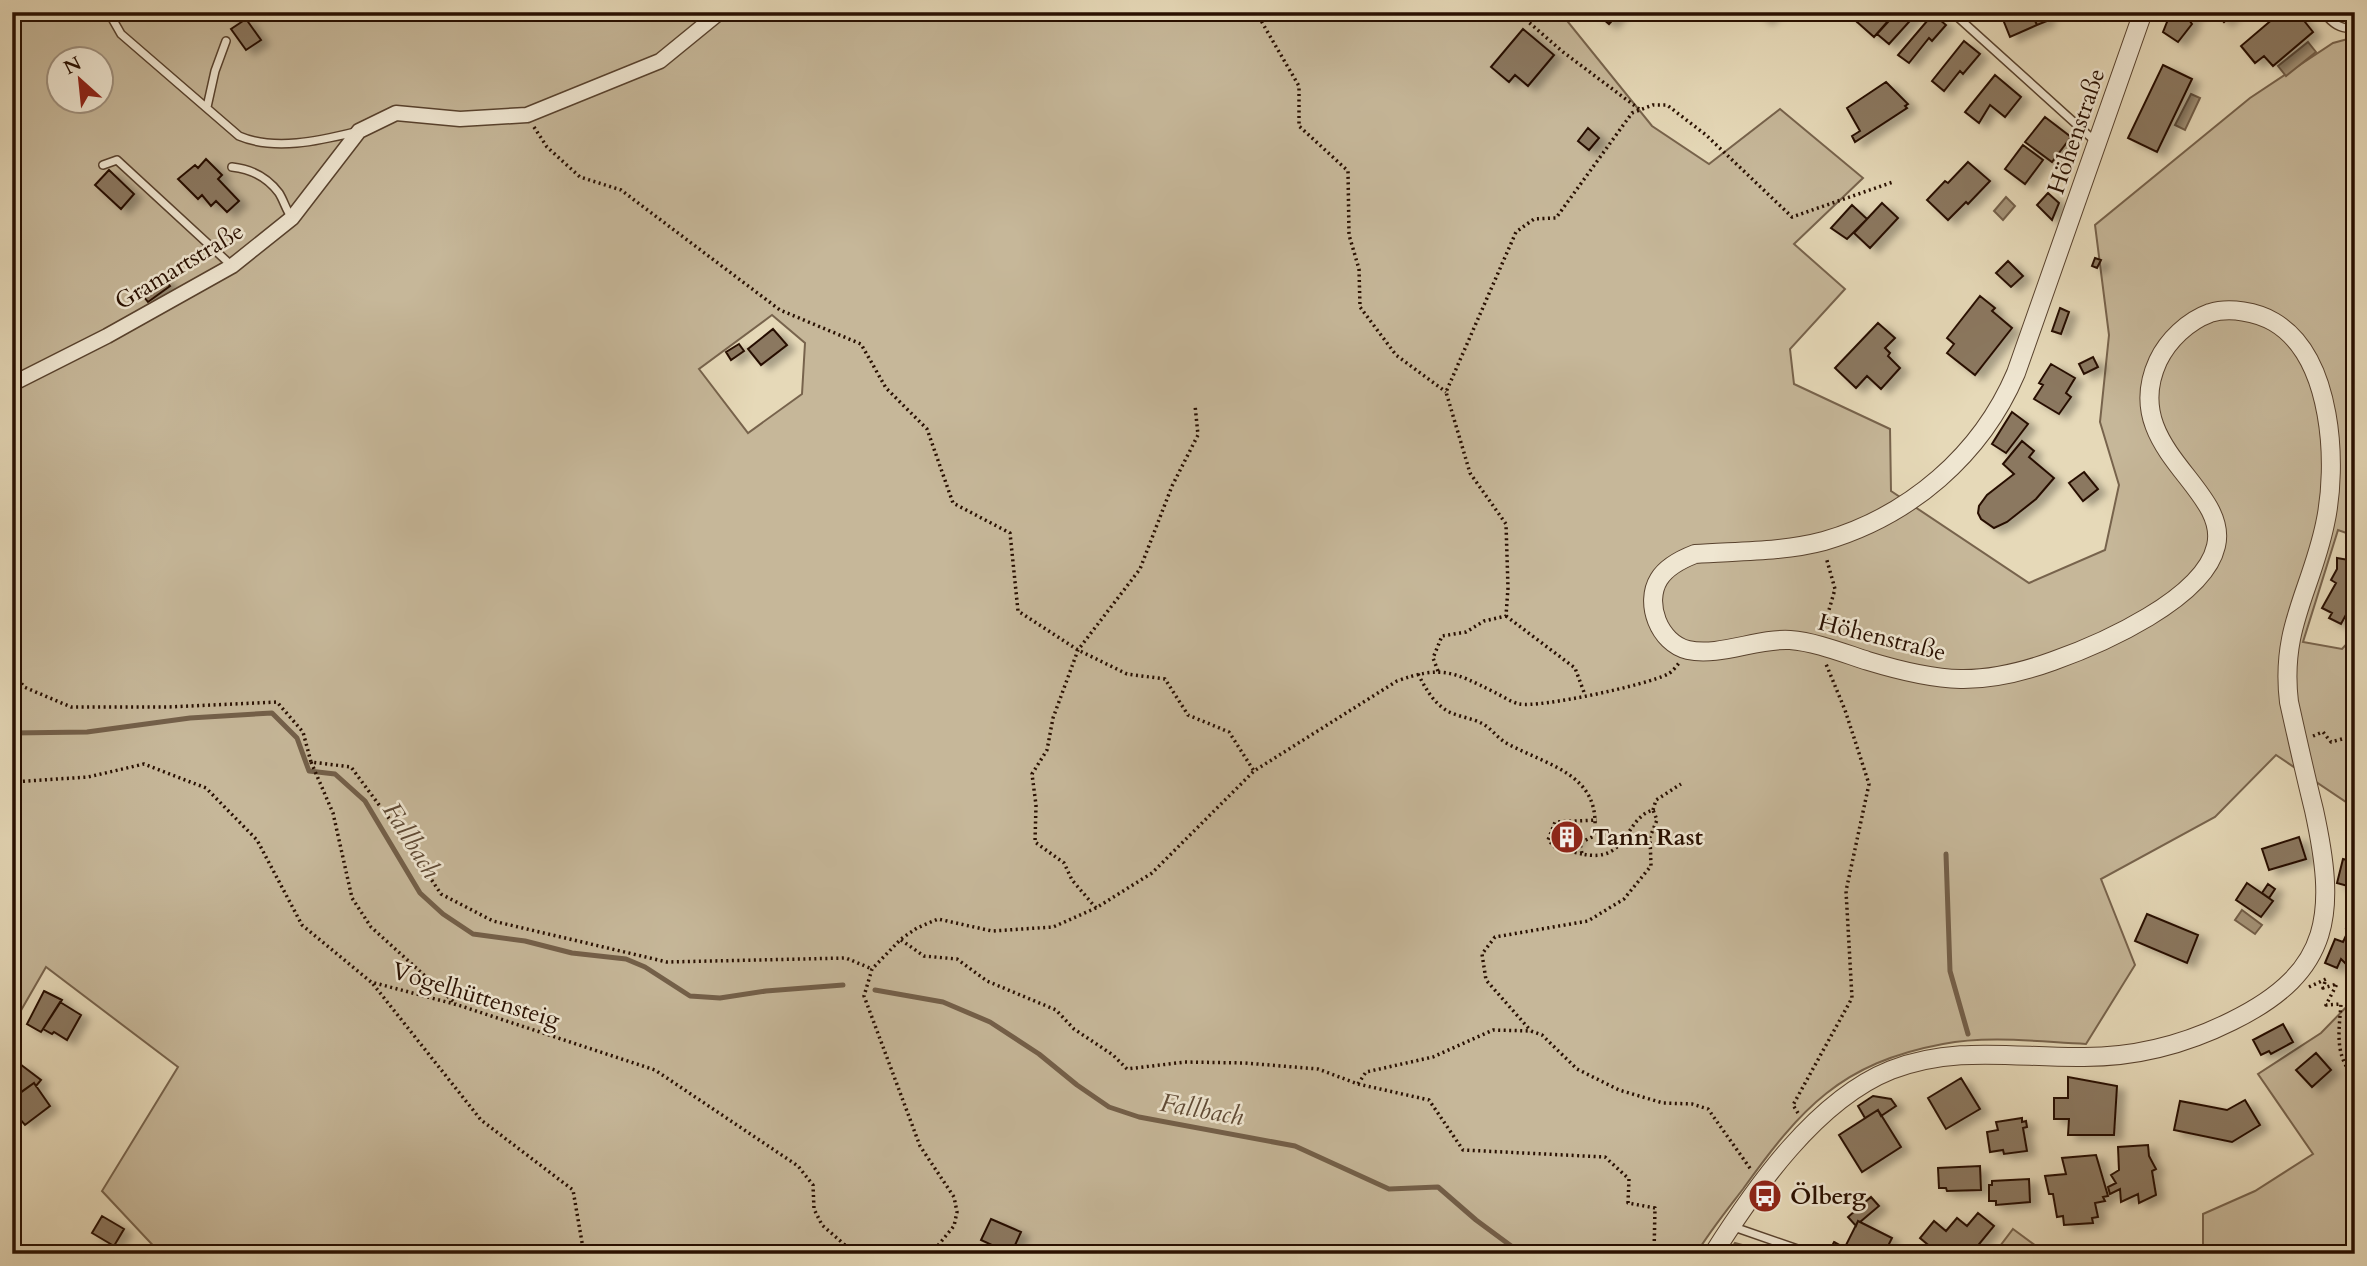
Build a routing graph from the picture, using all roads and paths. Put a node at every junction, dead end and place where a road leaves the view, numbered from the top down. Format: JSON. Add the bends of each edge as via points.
{"nodes":[{"id":1,"x":114,"y":12,"type":"edge"},
{"id":2,"x":720,"y":12,"type":"edge"},
{"id":3,"x":1256,"y":12,"type":"edge"},
{"id":4,"x":1517,"y":12,"type":"edge"},
{"id":5,"x":1952,"y":12,"type":"edge"},
{"id":6,"x":2143,"y":12,"type":"edge"},
{"id":7,"x":2323,"y":12,"type":"edge"},
{"id":8,"x":2355,"y":28,"type":"edge"},
{"id":9,"x":226,"y":41,"type":"dead end"},
{"id":10,"x":207,"y":107,"type":"junction"},
{"id":11,"x":1639,"y":109,"type":"junction"},
{"id":12,"x":527,"y":115,"type":"junction"},
{"id":13,"x":359,"y":131,"type":"junction"},
{"id":14,"x":2097,"y":143,"type":"junction"},
{"id":15,"x":103,"y":165,"type":"dead end"},
{"id":16,"x":232,"y":167,"type":"dead end"},
{"id":17,"x":1893,"y":182,"type":"dead end"},
{"id":18,"x":292,"y":218,"type":"junction"},
{"id":19,"x":232,"y":266,"type":"junction"},
{"id":20,"x":12,"y":384,"type":"edge"},
{"id":21,"x":1446,"y":392,"type":"junction"},
{"id":22,"x":1195,"y":405,"type":"dead end"},
{"id":23,"x":1822,"y":541,"type":"junction"},
{"id":24,"x":1506,"y":616,"type":"junction"},
{"id":25,"x":1819,"y":646,"type":"junction"},
{"id":26,"x":1078,"y":650,"type":"junction"},
{"id":27,"x":1690,"y":651,"type":"junction"},
{"id":28,"x":12,"y":670,"type":"edge"},
{"id":29,"x":1438,"y":671,"type":"junction"},
{"id":30,"x":1418,"y":674,"type":"junction"},
{"id":31,"x":1585,"y":695,"type":"junction"},
{"id":32,"x":2298,"y":743,"type":"junction"},
{"id":33,"x":2355,"y":748,"type":"edge"},
{"id":34,"x":312,"y":762,"type":"junction"},
{"id":35,"x":1254,"y":771,"type":"junction"},
{"id":36,"x":12,"y":782,"type":"edge"},
{"id":37,"x":1681,"y":784,"type":"dead end"},
{"id":38,"x":1653,"y":810,"type":"junction"},
{"id":39,"x":1597,"y":820,"type":"junction"},
{"id":40,"x":1582,"y":854,"type":"junction"},
{"id":41,"x":1096,"y":908,"type":"junction"},
{"id":42,"x":901,"y":939,"type":"junction"},
{"id":43,"x":872,"y":969,"type":"junction"},
{"id":44,"x":2292,"y":979,"type":"junction"},
{"id":45,"x":372,"y":982,"type":"junction"},
{"id":46,"x":458,"y":1005,"type":"junction"},
{"id":47,"x":1531,"y":1031,"type":"junction"},
{"id":48,"x":2355,"y":1077,"type":"edge"},
{"id":49,"x":1358,"y":1084,"type":"junction"},
{"id":50,"x":1808,"y":1131,"type":"junction"},
{"id":51,"x":1761,"y":1184,"type":"junction"},
{"id":52,"x":1731,"y":1226,"type":"junction"},
{"id":53,"x":584,"y":1254,"type":"edge"},
{"id":54,"x":861,"y":1254,"type":"edge"},
{"id":55,"x":931,"y":1254,"type":"edge"},
{"id":56,"x":1654,"y":1254,"type":"edge"},
{"id":57,"x":1713,"y":1254,"type":"edge"},
{"id":58,"x":1812,"y":1254,"type":"edge"}],
"edges":[{"from":1,"to":10,"type":"lane","via":[[121,34]]},
{"from":2,"to":12,"type":"street","name":"Gramartstraße","via":[[660,61]]},
{"from":3,"to":21,"type":"path","via":[[1299,86],[1299,126],[1348,171],[1349,235],[1359,269],[1360,307],[1396,355]]},
{"from":4,"to":11,"type":"path"},
{"from":5,"to":14,"type":"lane"},
{"from":6,"to":14,"type":"street","name":"Höhenstraße"},
{"from":7,"to":8,"type":"lane","via":[[2336,26]]},
{"from":9,"to":10,"type":"lane"},
{"from":10,"to":13,"type":"lane","via":[[239,136],[258,143],[326,140]]},
{"from":11,"to":17,"type":"path","via":[[1667,105],[1706,135],[1792,217]]},
{"from":11,"to":21,"type":"path","via":[[1556,218],[1534,219],[1516,232]]},
{"from":12,"to":13,"type":"street","name":"Gramartstraße","via":[[460,119],[396,113]]},
{"from":12,"to":26,"type":"path","via":[[547,147],[580,177],[621,190],[780,310],[861,344],[886,388],[927,429],[953,503],[1010,533],[1018,611]]},
{"from":13,"to":18,"type":"street","name":"Gramartstraße"},
{"from":14,"to":23,"type":"street","name":"Höhenstraße","via":[[2009,389],[1984,431],[1946,474],[1915,498],[1872,522]]},
{"from":15,"to":19,"type":"lane","via":[[117,160]]},
{"from":16,"to":18,"type":"lane","via":[[249,169],[263,178],[280,194]]},
{"from":18,"to":19,"type":"street","name":"Gramartstraße"},
{"from":19,"to":20,"type":"street","name":"Gramartstraße"},
{"from":21,"to":24,"type":"path","via":[[1470,473],[1506,524]]},
{"from":22,"to":26,"type":"path","via":[[1198,435],[1172,485],[1140,569]]},
{"from":23,"to":25,"type":"path","via":[[1835,589]]},
{"from":23,"to":27,"type":"street","name":"Höhenstraße","via":[[1695,554],[1664,572],[1655,588],[1655,614],[1670,640]]},
{"from":24,"to":29,"type":"path","via":[[1442,636],[1433,659]]},
{"from":24,"to":31,"type":"path","via":[[1575,668]]},
{"from":25,"to":27,"type":"street","name":"Höhenstraße","via":[[1781,640]]},
{"from":25,"to":32,"type":"street","name":"Höhenstraße","via":[[1909,673],[1995,678],[2112,638],[2192,585],[2213,557],[2216,527],[2159,438],[2150,386],[2162,352],[2181,330],[2213,312],[2261,315],[2301,347],[2320,388],[2330,450],[2325,526],[2289,639],[2286,679]]},
{"from":25,"to":50,"type":"path","via":[[1869,784],[1846,891],[1852,998],[1793,1105]]},
{"from":26,"to":35,"type":"path","via":[[1127,674],[1165,679],[1188,715],[1229,733]]},
{"from":26,"to":41,"type":"path","via":[[1053,718],[1047,750],[1032,774],[1037,804],[1035,842],[1064,863]]},
{"from":27,"to":31,"type":"path","via":[[1669,674]]},
{"from":28,"to":34,"type":"path","via":[[24,687],[71,707],[277,702],[303,732]]},
{"from":29,"to":30,"type":"path"},
{"from":29,"to":31,"type":"path","via":[[1465,677],[1518,704],[1545,704]]},
{"from":30,"to":35,"type":"path","via":[[1397,681]]},
{"from":30,"to":39,"type":"path","via":[[1430,696],[1446,711],[1484,724],[1504,743],[1573,775],[1593,800]]},
{"from":32,"to":33,"type":"path","via":[[2323,732],[2331,743],[2348,737]]},
{"from":32,"to":44,"type":"street","name":"Höhenstraße","via":[[2324,857],[2326,908],[2315,946]]},
{"from":34,"to":43,"type":"path","via":[[351,767],[441,894],[493,921],[667,962],[846,958]]},
{"from":34,"to":46,"type":"path","via":[[333,813],[352,898],[371,927]]},
{"from":35,"to":41,"type":"path","via":[[1152,873]]},
{"from":36,"to":45,"type":"path","name":"Vogelhüttensteig","via":[[88,777],[144,764],[206,788],[257,840],[302,925]]},
{"from":37,"to":38,"type":"path","via":[[1656,800]]},
{"from":38,"to":40,"type":"path","via":[[1644,812],[1613,850],[1597,857]]},
{"from":38,"to":47,"type":"path","via":[[1657,820],[1650,837],[1651,866],[1624,899],[1588,920],[1495,937],[1482,954],[1486,980]]},
{"from":39,"to":40,"type":"path","via":[[1594,836],[1580,843]]},
{"from":39,"to":40,"type":"path","via":[[1555,822],[1548,840],[1556,848]]},
{"from":41,"to":42,"type":"path","via":[[1053,927],[992,930],[938,919]]},
{"from":42,"to":43,"type":"path"},
{"from":42,"to":49,"type":"path","via":[[924,956],[957,959],[987,981],[1056,1010],[1127,1069],[1185,1062],[1245,1063],[1318,1069]]},
{"from":43,"to":55,"type":"path","via":[[864,996],[920,1146],[954,1197],[954,1226]]},
{"from":44,"to":48,"type":"path","via":[[2302,991],[2326,979],[2323,989],[2337,984],[2326,1005],[2341,1004],[2338,1040],[2344,1067]]},
{"from":44,"to":50,"type":"street","name":"Höhenstraße","via":[[2258,1009],[2191,1038],[2148,1050],[2087,1058],[1961,1054],[1907,1065],[1855,1090]]},
{"from":45,"to":46,"type":"path","name":"Vogelhüttensteig"},
{"from":45,"to":53,"type":"path","via":[[481,1120],[573,1190]]},
{"from":46,"to":54,"type":"path","name":"Vogelhüttensteig","via":[[655,1070],[798,1166],[813,1185],[814,1209],[822,1225]]},
{"from":47,"to":49,"type":"path","via":[[1493,1030],[1433,1057],[1366,1072]]},
{"from":47,"to":51,"type":"path","via":[[1542,1035],[1577,1069],[1619,1090],[1707,1109]]},
{"from":49,"to":56,"type":"path","via":[[1429,1100],[1463,1150],[1605,1157],[1629,1180],[1628,1203],[1655,1208]]},
{"from":50,"to":51,"type":"street","name":"Höhenstraße"},
{"from":51,"to":52,"type":"street","name":"Höhenstraße"},
{"from":52,"to":57,"type":"street","name":"Höhenstraße"},
{"from":52,"to":58,"type":"lane"}]}
